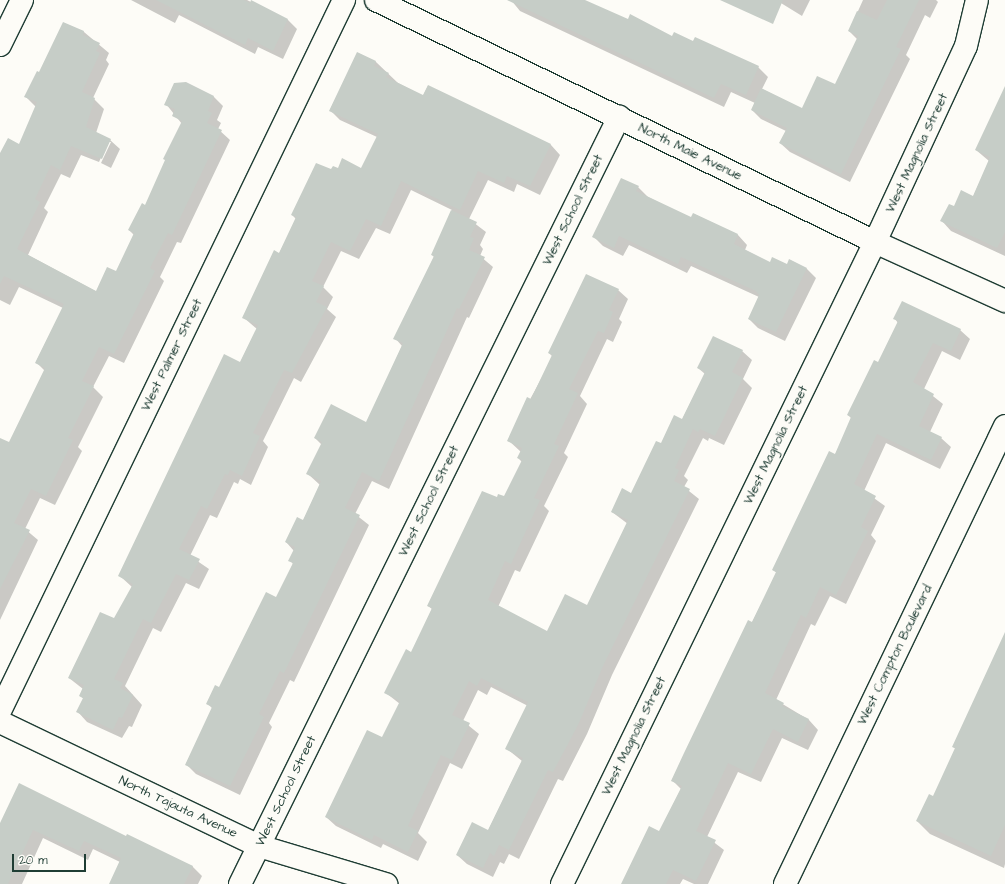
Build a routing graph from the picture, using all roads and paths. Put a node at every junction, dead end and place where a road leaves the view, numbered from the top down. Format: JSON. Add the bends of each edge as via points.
{"nodes":[{"id":1,"x":22,"y":0,"type":"edge"},
{"id":2,"x":344,"y":0,"type":"edge"},
{"id":3,"x":376,"y":0,"type":"edge"},
{"id":4,"x":977,"y":0,"type":"edge"},
{"id":5,"x":0,"y":45,"type":"edge"},
{"id":6,"x":619,"y":117,"type":"junction"},
{"id":7,"x":875,"y":242,"type":"junction"},
{"id":8,"x":1005,"y":301,"type":"edge"},
{"id":9,"x":1005,"y":426,"type":"edge"},
{"id":10,"x":0,"y":711,"type":"edge"},
{"id":11,"x":0,"y":722,"type":"edge"},
{"id":12,"x":259,"y":846,"type":"junction"},
{"id":13,"x":240,"y":884,"type":"edge"},
{"id":14,"x":386,"y":884,"type":"edge"},
{"id":15,"x":562,"y":884,"type":"edge"},
{"id":16,"x":785,"y":884,"type":"edge"}],
"edges":[{"from":1,"to":5,"type":"street"},
{"from":2,"to":10,"type":"street","name":"West Palmer Street"},
{"from":3,"to":6,"type":"street","name":"North Maie Avenue"},
{"from":4,"to":7,"type":"street","name":"West Magnolia Street","via":[[966,46]]},
{"from":6,"to":7,"type":"street","name":"North Maie Avenue"},
{"from":6,"to":12,"type":"street","name":"West School Street"},
{"from":7,"to":8,"type":"street","name":"North Maie Avenue"},
{"from":7,"to":15,"type":"street","name":"West Magnolia Street"},
{"from":9,"to":16,"type":"street","name":"West Compton Boulevard"},
{"from":11,"to":12,"type":"street","name":"North Tajauta Avenue"},
{"from":12,"to":13,"type":"street","name":"West School Street"},
{"from":12,"to":14,"type":"street","name":"North Tajauta Avenue"}]}
